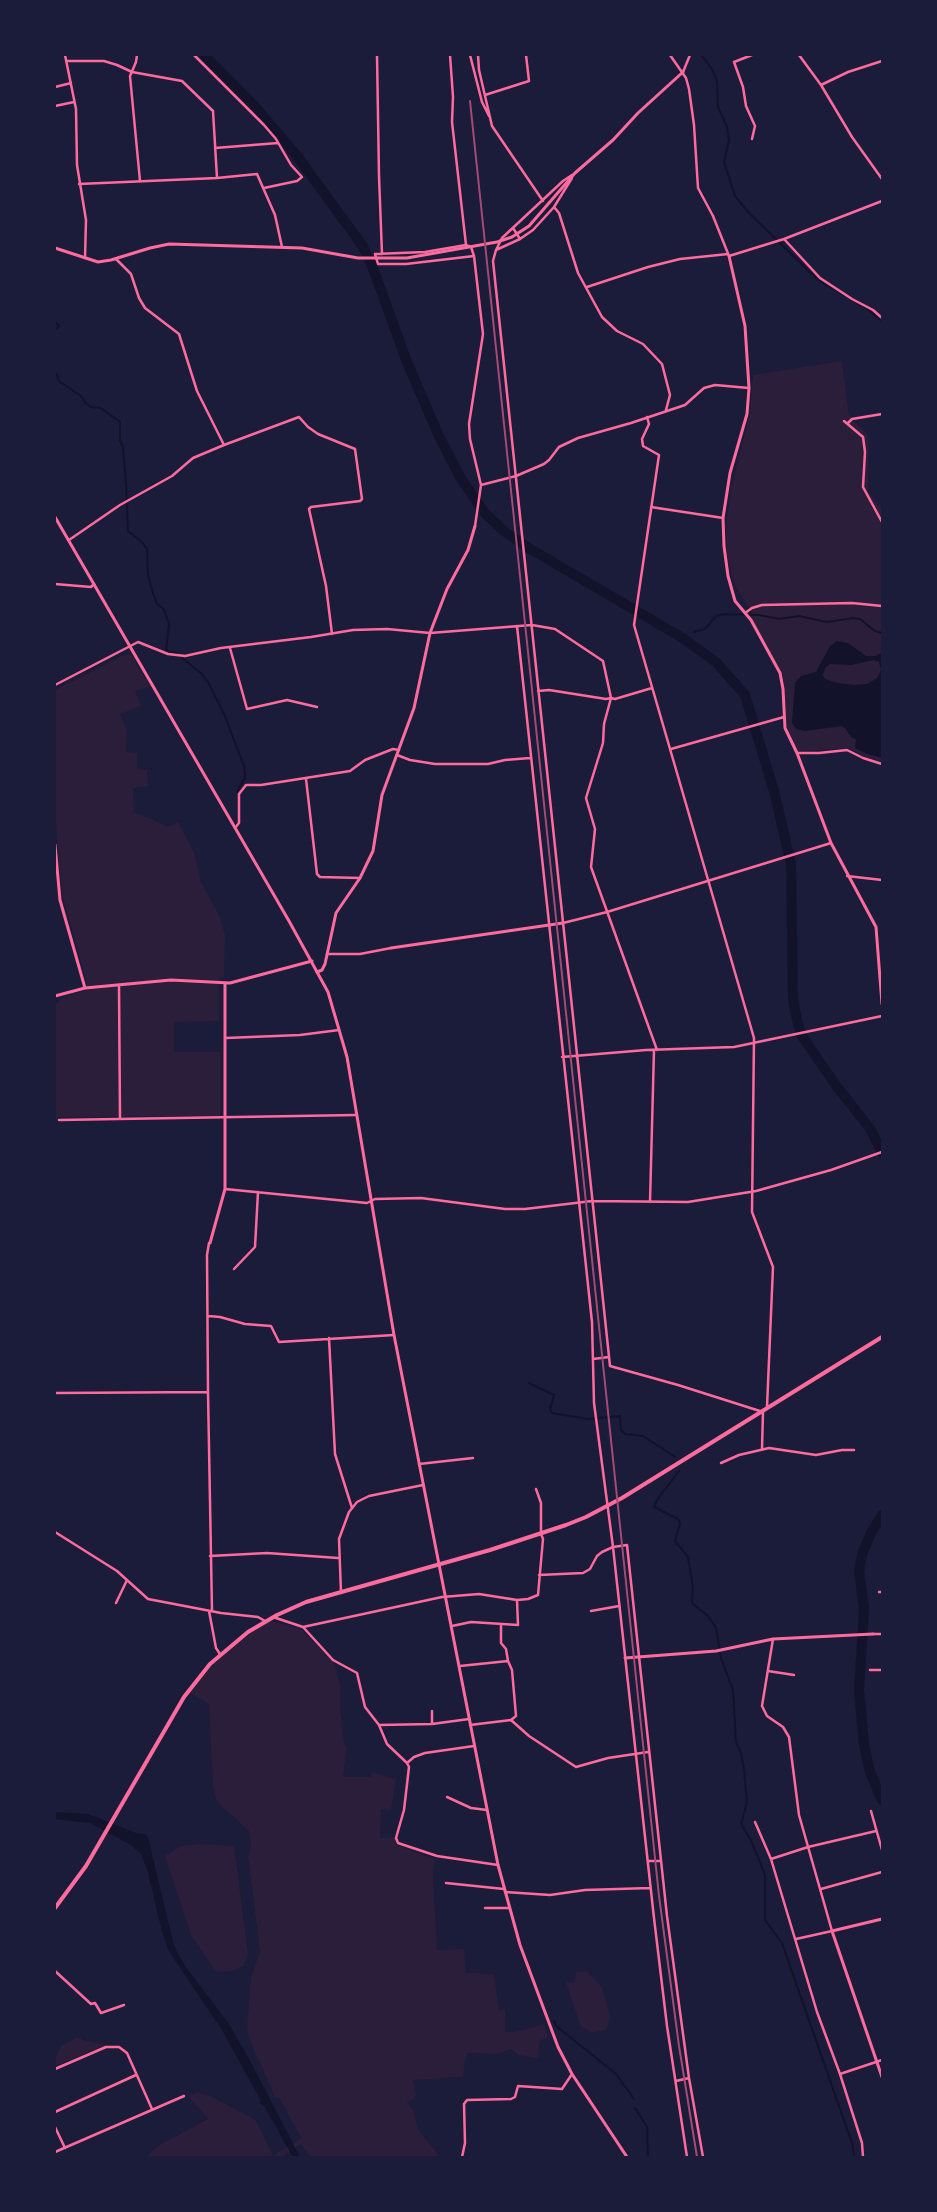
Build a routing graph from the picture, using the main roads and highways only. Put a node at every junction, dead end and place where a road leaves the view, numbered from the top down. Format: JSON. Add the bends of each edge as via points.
{"nodes":[{"id":1,"x":882,"y":1337,"type":"edge"},
{"id":2,"x":55,"y":1908,"type":"edge"}],
"edges":[{"from":1,"to":2,"type":"main road","via":[[607,1506],[566,1526],[306,1602],[265,1621],[239,1638],[210,1664],[184,1697],[76,1881]]}]}
